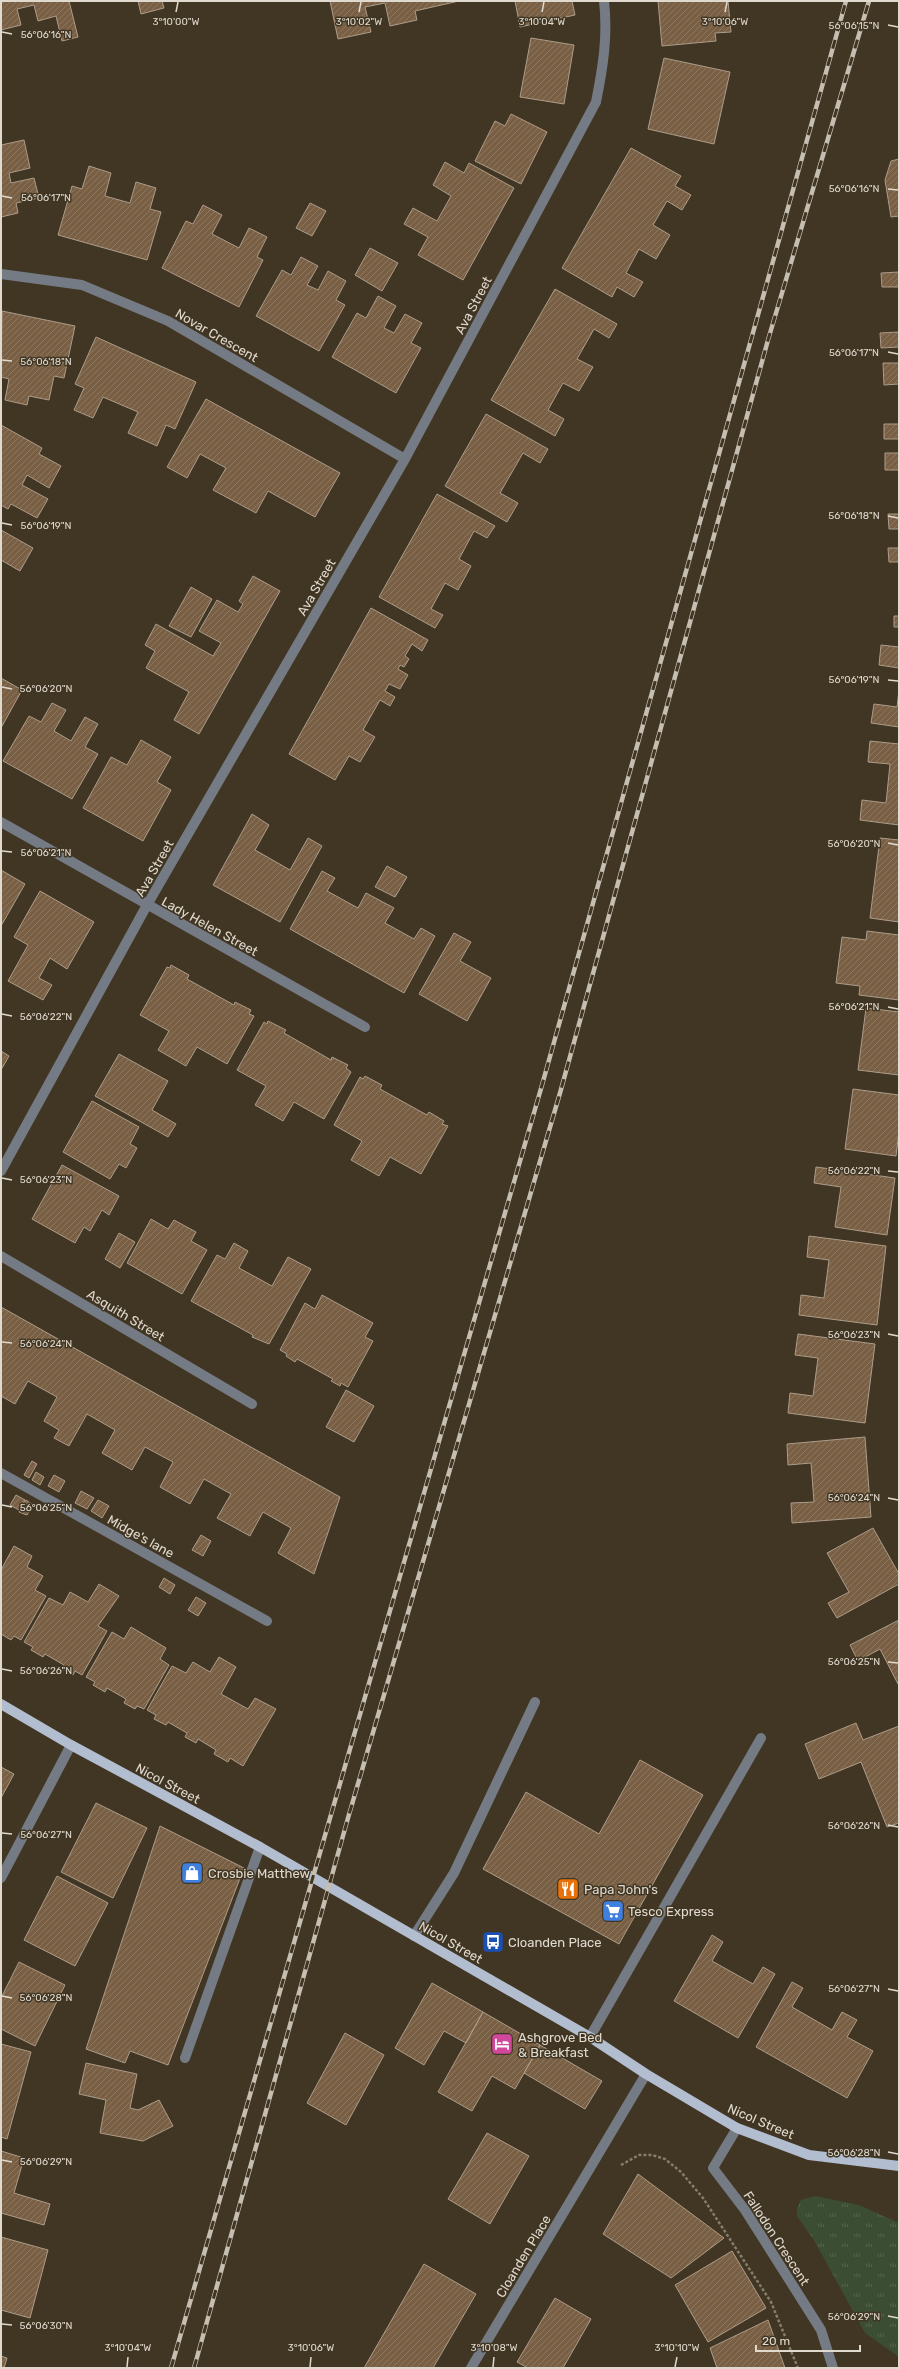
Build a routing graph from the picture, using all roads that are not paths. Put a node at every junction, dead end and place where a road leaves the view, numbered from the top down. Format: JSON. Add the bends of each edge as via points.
{"nodes":[{"id":1,"x":604,"y":1,"type":"edge"},
{"id":2,"x":1,"y":274,"type":"edge"},
{"id":3,"x":405,"y":459,"type":"junction"},
{"id":4,"x":1,"y":822,"type":"edge"},
{"id":5,"x":147,"y":906,"type":"junction"},
{"id":6,"x":365,"y":1027,"type":"dead end"},
{"id":7,"x":1,"y":1171,"type":"edge"},
{"id":8,"x":1,"y":1256,"type":"edge"},
{"id":9,"x":252,"y":1404,"type":"dead end"},
{"id":10,"x":1,"y":1473,"type":"edge"},
{"id":11,"x":268,"y":1621,"type":"dead end"},
{"id":12,"x":536,"y":1702,"type":"dead end"},
{"id":13,"x":1,"y":1704,"type":"edge"},
{"id":14,"x":761,"y":1738,"type":"dead end"},
{"id":15,"x":71,"y":1744,"type":"junction"},
{"id":16,"x":260,"y":1847,"type":"junction"},
{"id":17,"x":1,"y":1878,"type":"edge"},
{"id":18,"x":414,"y":1936,"type":"junction"},
{"id":19,"x":590,"y":2037,"type":"junction"},
{"id":20,"x":185,"y":2058,"type":"dead end"},
{"id":21,"x":646,"y":2074,"type":"junction"},
{"id":22,"x":737,"y":2128,"type":"junction"},
{"id":23,"x":899,"y":2166,"type":"edge"},
{"id":24,"x":471,"y":2368,"type":"edge"},
{"id":25,"x":834,"y":2368,"type":"edge"}],
"edges":[{"from":1,"to":3,"type":"street","name":"Ava Street","via":[[607,28],[604,65],[596,102]]},
{"from":2,"to":3,"type":"street","name":"Novar Crescent","via":[[82,285],[168,321]]},
{"from":3,"to":5,"type":"street","name":"Ava Street"},
{"from":4,"to":5,"type":"street","name":"Lady Helen Street"},
{"from":5,"to":6,"type":"street","name":"Lady Helen Street"},
{"from":5,"to":7,"type":"street","name":"Ava Street"},
{"from":8,"to":9,"type":"street","name":"Asquith Street"},
{"from":10,"to":11,"type":"street","name":"Midge's lane"},
{"from":12,"to":18,"type":"street","via":[[454,1873]]},
{"from":13,"to":15,"type":"main road","name":"Nicol Street"},
{"from":14,"to":19,"type":"street"},
{"from":15,"to":16,"type":"main road","name":"Nicol Street"},
{"from":15,"to":17,"type":"street"},
{"from":16,"to":18,"type":"main road","name":"Nicol Street"},
{"from":16,"to":20,"type":"street"},
{"from":18,"to":19,"type":"main road","name":"Nicol Street"},
{"from":19,"to":21,"type":"main road","name":"Nicol Street"},
{"from":21,"to":22,"type":"main road","name":"Nicol Street"},
{"from":21,"to":24,"type":"street","name":"Cloanden Place"},
{"from":22,"to":23,"type":"main road","name":"Nicol Street","via":[[809,2155]]},
{"from":22,"to":25,"type":"street","name":"Fallodon Crescent","via":[[713,2168],[745,2210],[821,2330]]}]}
